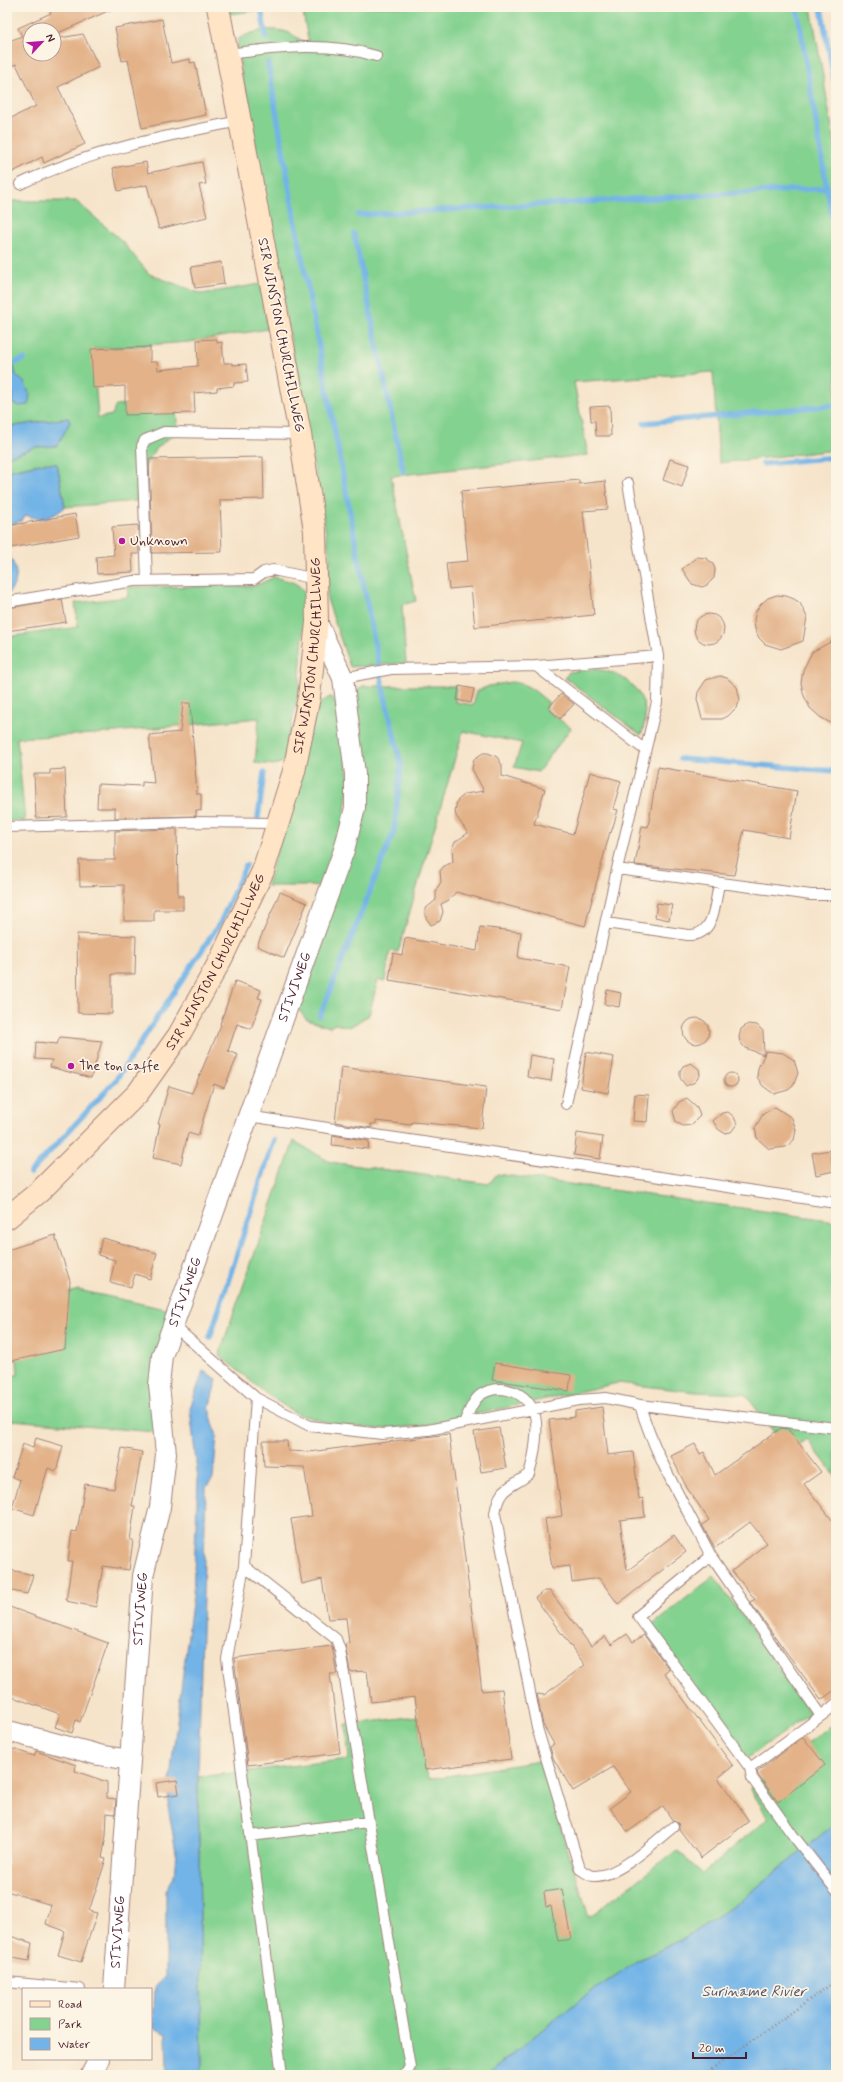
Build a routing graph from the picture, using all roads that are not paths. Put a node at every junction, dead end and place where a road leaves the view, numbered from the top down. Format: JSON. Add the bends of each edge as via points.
{"nodes":[{"id":1,"x":218,"y":7,"type":"edge"},
{"id":2,"x":227,"y":54,"type":"junction"},
{"id":3,"x":376,"y":56,"type":"dead end"},
{"id":4,"x":240,"y":121,"type":"junction"},
{"id":5,"x":20,"y":184,"type":"dead end"},
{"id":6,"x":300,"y":434,"type":"junction"},
{"id":7,"x":628,"y":483,"type":"dead end"},
{"id":8,"x":316,"y":579,"type":"junction"},
{"id":9,"x":147,"y":581,"type":"junction"},
{"id":10,"x":7,"y":602,"type":"edge"},
{"id":11,"x":317,"y":622,"type":"junction"},
{"id":12,"x":658,"y":656,"type":"junction"},
{"id":13,"x":536,"y":666,"type":"junction"},
{"id":14,"x":343,"y":678,"type":"junction"},
{"id":15,"x":645,"y":750,"type":"junction"},
{"id":16,"x":278,"y":823,"type":"junction"},
{"id":17,"x":7,"y":827,"type":"edge"},
{"id":18,"x":617,"y":869,"type":"junction"},
{"id":19,"x":719,"y":882,"type":"junction"},
{"id":20,"x":836,"y":895,"type":"edge"},
{"id":21,"x":606,"y":922,"type":"junction"},
{"id":22,"x":566,"y":1104,"type":"dead end"},
{"id":23,"x":247,"y":1116,"type":"junction"},
{"id":24,"x":836,"y":1203,"type":"edge"},
{"id":25,"x":7,"y":1218,"type":"edge"},
{"id":26,"x":174,"y":1326,"type":"junction"},
{"id":27,"x":256,"y":1398,"type":"junction"},
{"id":28,"x":640,"y":1405,"type":"junction"},
{"id":29,"x":533,"y":1408,"type":"junction"},
{"id":30,"x":464,"y":1422,"type":"junction"},
{"id":31,"x":836,"y":1428,"type":"edge"},
{"id":32,"x":711,"y":1556,"type":"junction"},
{"id":33,"x":244,"y":1566,"type":"junction"},
{"id":34,"x":836,"y":1704,"type":"edge"},
{"id":35,"x":821,"y":1716,"type":"junction"},
{"id":36,"x":7,"y":1732,"type":"edge"},
{"id":37,"x":130,"y":1760,"type":"junction"},
{"id":38,"x":750,"y":1768,"type":"junction"},
{"id":39,"x":368,"y":1822,"type":"junction"},
{"id":40,"x":673,"y":1827,"type":"dead end"},
{"id":41,"x":250,"y":1836,"type":"junction"},
{"id":42,"x":836,"y":1890,"type":"edge"},
{"id":43,"x":7,"y":1982,"type":"edge"},
{"id":44,"x":70,"y":1988,"type":"edge"},
{"id":45,"x":114,"y":1988,"type":"edge"},
{"id":46,"x":99,"y":2060,"type":"edge"},
{"id":47,"x":91,"y":2075,"type":"edge"},
{"id":48,"x":282,"y":2075,"type":"edge"},
{"id":49,"x":405,"y":2075,"type":"edge"}],
"edges":[{"from":1,"to":2,"type":"street","name":"SIR WINSTON CHURCHILLWEG"},
{"from":2,"to":3,"type":"lane","via":[[292,47],[354,50]]},
{"from":2,"to":4,"type":"street","name":"SIR WINSTON CHURCHILLWEG"},
{"from":4,"to":5,"type":"lane","via":[[147,140],[45,172]]},
{"from":4,"to":6,"type":"street","name":"SIR WINSTON CHURCHILLWEG"},
{"from":6,"to":8,"type":"street","name":"SIR WINSTON CHURCHILLWEG","via":[[315,531]]},
{"from":6,"to":9,"type":"lane","via":[[164,432],[146,440],[142,446]]},
{"from":7,"to":12,"type":"lane"},
{"from":8,"to":9,"type":"lane","via":[[273,570],[264,572],[254,579]]},
{"from":8,"to":11,"type":"street","name":"SIR WINSTON CHURCHILLWEG"},
{"from":9,"to":10,"type":"lane"},
{"from":11,"to":14,"type":"street","name":"STIVIWEG"},
{"from":11,"to":16,"type":"street","name":"SIR WINSTON CHURCHILLWEG","via":[[309,698],[294,771]]},
{"from":12,"to":13,"type":"lane"},
{"from":12,"to":15,"type":"lane","via":[[657,702]]},
{"from":13,"to":14,"type":"lane","via":[[391,669]]},
{"from":13,"to":15,"type":"lane"},
{"from":14,"to":23,"type":"street","name":"STIVIWEG","via":[[355,774],[355,808],[344,850]]},
{"from":15,"to":18,"type":"lane"},
{"from":16,"to":17,"type":"lane","via":[[190,822]]},
{"from":16,"to":25,"type":"street","name":"SIR WINSTON CHURCHILLWEG","via":[[263,871],[221,959],[179,1035],[138,1093],[39,1192]]},
{"from":18,"to":19,"type":"lane"},
{"from":18,"to":21,"type":"lane"},
{"from":19,"to":20,"type":"lane","via":[[811,895]]},
{"from":19,"to":21,"type":"lane","via":[[710,923],[701,933],[688,936]]},
{"from":21,"to":22,"type":"lane"},
{"from":23,"to":24,"type":"lane"},
{"from":23,"to":26,"type":"street","name":"STIVIWEG"},
{"from":26,"to":27,"type":"lane"},
{"from":26,"to":37,"type":"street","name":"STIVIWEG","via":[[162,1356],[160,1385],[166,1454],[160,1507],[143,1576]]},
{"from":27,"to":30,"type":"lane","via":[[310,1426],[382,1434],[428,1430]]},
{"from":27,"to":33,"type":"lane"},
{"from":28,"to":29,"type":"lane","via":[[606,1398]]},
{"from":28,"to":31,"type":"lane"},
{"from":28,"to":32,"type":"lane","via":[[645,1424]]},
{"from":29,"to":30,"type":"lane"},
{"from":29,"to":30,"type":"lane","via":[[524,1398],[509,1389],[498,1389],[478,1397]]},
{"from":29,"to":40,"type":"lane","via":[[536,1435],[534,1459],[529,1474],[504,1490],[497,1499],[495,1514],[537,1728],[575,1856],[580,1869],[593,1876],[604,1875],[624,1865]]},
{"from":32,"to":35,"type":"lane"},
{"from":32,"to":38,"type":"lane","via":[[638,1616]]},
{"from":33,"to":39,"type":"lane","via":[[336,1639],[340,1650]]},
{"from":33,"to":41,"type":"lane","via":[[227,1659]]},
{"from":34,"to":35,"type":"lane"},
{"from":35,"to":38,"type":"lane"},
{"from":36,"to":37,"type":"street","via":[[99,1755]]},
{"from":37,"to":45,"type":"street","name":"STIVIWEG"},
{"from":38,"to":42,"type":"lane","via":[[752,1778]]},
{"from":39,"to":41,"type":"lane"},
{"from":39,"to":49,"type":"lane","via":[[410,2067]]},
{"from":41,"to":48,"type":"lane"},
{"from":43,"to":44,"type":"lane"},
{"from":46,"to":47,"type":"street"}]}
